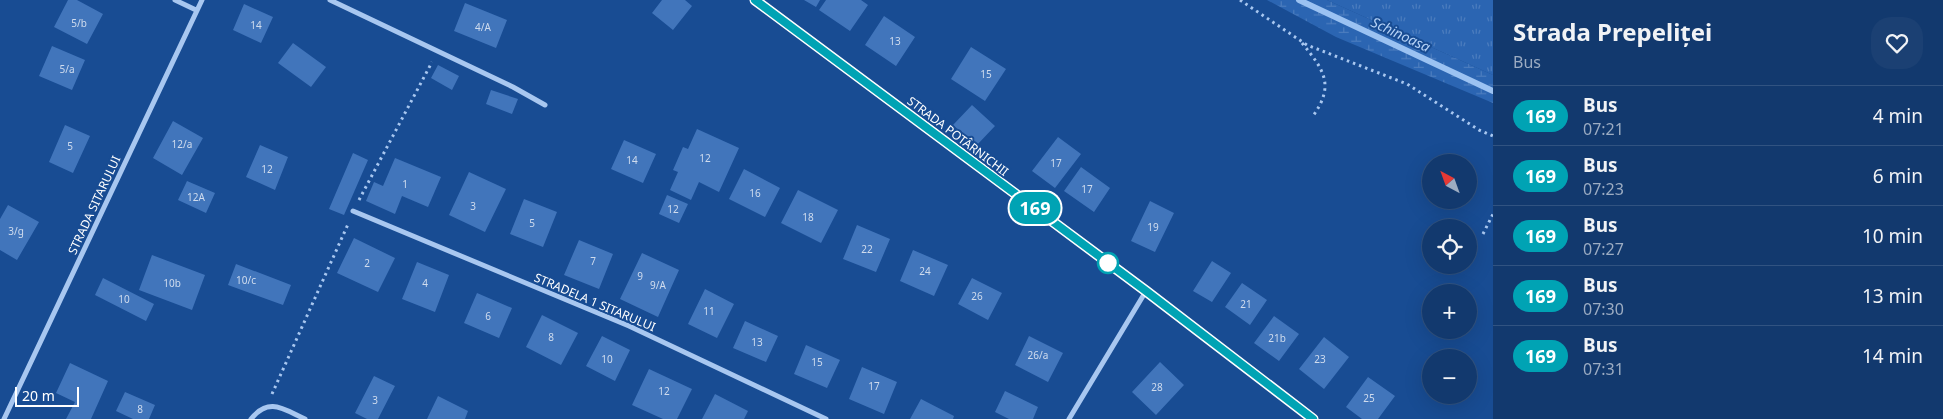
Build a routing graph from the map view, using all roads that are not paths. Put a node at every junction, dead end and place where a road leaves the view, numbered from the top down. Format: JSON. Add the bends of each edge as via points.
{"nodes":[{"id":1,"x":175,"y":0,"type":"edge"},
{"id":2,"x":202,"y":0,"type":"edge"},
{"id":3,"x":330,"y":0,"type":"edge"},
{"id":4,"x":755,"y":0,"type":"edge"},
{"id":5,"x":196,"y":10,"type":"junction"},
{"id":6,"x":545,"y":105,"type":"dead end"},
{"id":7,"x":353,"y":211,"type":"road end"},
{"id":8,"x":1146,"y":291,"type":"junction"},
{"id":9,"x":4,"y":419,"type":"edge"},
{"id":10,"x":251,"y":419,"type":"edge"},
{"id":11,"x":305,"y":419,"type":"edge"},
{"id":12,"x":826,"y":419,"type":"edge"},
{"id":13,"x":1069,"y":419,"type":"edge"},
{"id":14,"x":1313,"y":419,"type":"edge"}],
"edges":[{"from":1,"to":5,"type":"street"},
{"from":2,"to":5,"type":"street","name":"STRADA SITARULUI"},
{"from":3,"to":6,"type":"street"},
{"from":4,"to":8,"type":"street","name":"STRADA POTÂRNICHII"},
{"from":5,"to":9,"type":"street","name":"STRADA SITARULUI"},
{"from":7,"to":12,"type":"street","name":"STRADELA 1 SITARULUI","via":[[629,326]]},
{"from":8,"to":13,"type":"street"},
{"from":8,"to":14,"type":"street","name":"STRADA POTÂRNICHII"},
{"from":10,"to":11,"type":"street","via":[[267,406]]}]}
